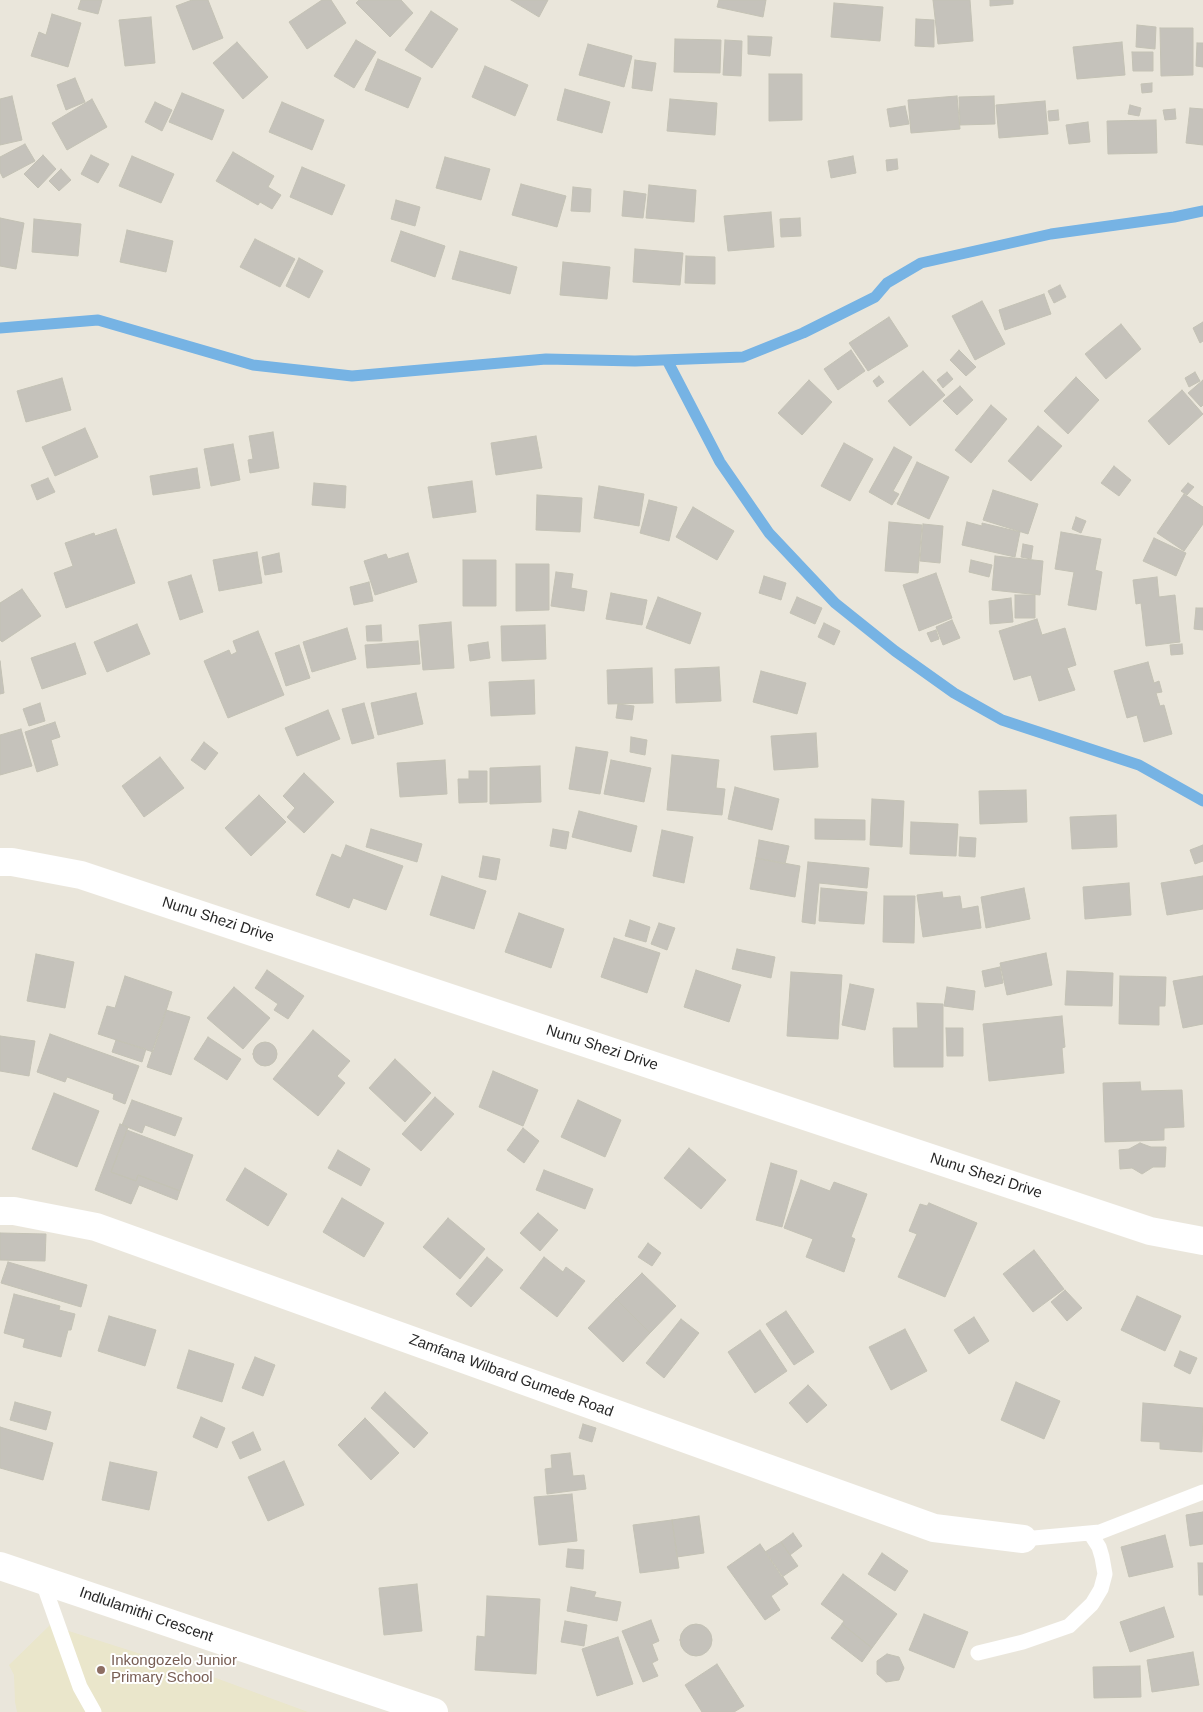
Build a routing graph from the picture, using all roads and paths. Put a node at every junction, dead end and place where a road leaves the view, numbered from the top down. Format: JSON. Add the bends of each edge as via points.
{"nodes":[{"id":1,"x":0,"y":862,"type":"edge"},
{"id":2,"x":0,"y":1210,"type":"edge"},
{"id":3,"x":1203,"y":1241,"type":"edge"},
{"id":4,"x":1203,"y":1492,"type":"edge"},
{"id":5,"x":1090,"y":1534,"type":"junction"},
{"id":6,"x":1023,"y":1540,"type":"joint"},
{"id":7,"x":0,"y":1566,"type":"edge"},
{"id":8,"x":42,"y":1580,"type":"junction"},
{"id":9,"x":978,"y":1653,"type":"dead end"},
{"id":10,"x":94,"y":1712,"type":"edge"},
{"id":11,"x":434,"y":1712,"type":"edge"}],
"edges":[{"from":1,"to":3,"type":"street","name":"Nunu Shezi Drive","via":[[81,875],[1150,1231]]},
{"from":2,"to":6,"type":"street","name":"Zamfana Wilbard Gumede Road","via":[[96,1227],[934,1528]]},
{"from":4,"to":5,"type":"lane"},
{"from":5,"to":6,"type":"lane"},
{"from":5,"to":9,"type":"lane","via":[[1100,1552],[1105,1574],[1092,1604],[1069,1626]]},
{"from":7,"to":8,"type":"street","name":"Indlulamithi Crescent"},
{"from":8,"to":10,"type":"lane","via":[[80,1687]]},
{"from":8,"to":11,"type":"street","name":"Indlulamithi Crescent"}]}
